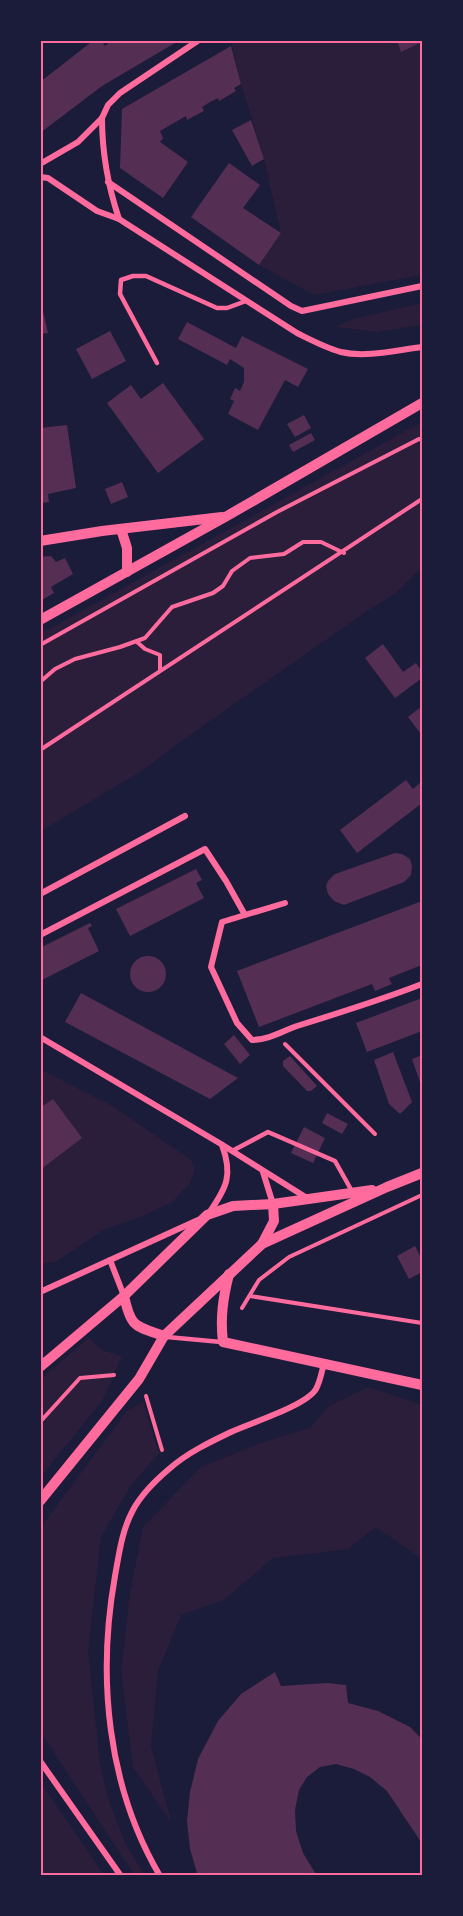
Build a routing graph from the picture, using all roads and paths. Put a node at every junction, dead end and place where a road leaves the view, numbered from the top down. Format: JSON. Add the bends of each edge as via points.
{"nodes":[{"id":1,"x":196,"y":42,"type":"edge"},
{"id":2,"x":102,"y":118,"type":"junction"},
{"id":3,"x":40,"y":164,"type":"edge"},
{"id":4,"x":40,"y":177,"type":"edge"},
{"id":5,"x":108,"y":182,"type":"junction"},
{"id":6,"x":119,"y":219,"type":"junction"},
{"id":7,"x":423,"y":286,"type":"edge"},
{"id":8,"x":246,"y":301,"type":"junction"},
{"id":9,"x":423,"y":347,"type":"edge"},
{"id":10,"x":157,"y":363,"type":"dead end"},
{"id":11,"x":423,"y":403,"type":"edge"},
{"id":12,"x":423,"y":440,"type":"edge"},
{"id":13,"x":423,"y":499,"type":"edge"},
{"id":14,"x":227,"y":516,"type":"junction"},
{"id":15,"x":121,"y":529,"type":"junction"},
{"id":16,"x":40,"y":541,"type":"edge"},
{"id":17,"x":344,"y":553,"type":"junction"},
{"id":18,"x":127,"y":572,"type":"junction"},
{"id":19,"x":40,"y":620,"type":"edge"},
{"id":20,"x":137,"y":642,"type":"junction"},
{"id":21,"x":40,"y":645,"type":"edge"},
{"id":22,"x":160,"y":671,"type":"junction"},
{"id":23,"x":40,"y":682,"type":"edge"},
{"id":24,"x":40,"y":750,"type":"edge"},
{"id":25,"x":185,"y":816,"type":"dead end"},
{"id":26,"x":40,"y":894,"type":"edge"},
{"id":27,"x":285,"y":903,"type":"dead end"},
{"id":28,"x":245,"y":915,"type":"junction"},
{"id":29,"x":40,"y":935,"type":"edge"},
{"id":30,"x":423,"y":984,"type":"edge"},
{"id":31,"x":276,"y":1035,"type":"junction"},
{"id":32,"x":40,"y":1037,"type":"edge"},
{"id":33,"x":375,"y":1134,"type":"dead end"},
{"id":34,"x":221,"y":1144,"type":"junction"},
{"id":35,"x":232,"y":1151,"type":"junction"},
{"id":36,"x":262,"y":1171,"type":"junction"},
{"id":37,"x":423,"y":1173,"type":"edge"},
{"id":38,"x":387,"y":1187,"type":"junction"},
{"id":39,"x":353,"y":1193,"type":"junction"},
{"id":40,"x":423,"y":1195,"type":"edge"},
{"id":41,"x":308,"y":1199,"type":"junction"},
{"id":42,"x":273,"y":1204,"type":"junction"},
{"id":43,"x":207,"y":1215,"type":"junction"},
{"id":44,"x":262,"y":1244,"type":"junction"},
{"id":45,"x":110,"y":1260,"type":"junction"},
{"id":46,"x":229,"y":1273,"type":"junction"},
{"id":47,"x":40,"y":1292,"type":"edge"},
{"id":48,"x":124,"y":1296,"type":"junction"},
{"id":49,"x":250,"y":1296,"type":"junction"},
{"id":50,"x":242,"y":1308,"type":"dead end"},
{"id":51,"x":423,"y":1323,"type":"edge"},
{"id":52,"x":164,"y":1336,"type":"junction"},
{"id":53,"x":223,"y":1342,"type":"junction"},
{"id":54,"x":324,"y":1363,"type":"junction"},
{"id":55,"x":40,"y":1368,"type":"edge"},
{"id":56,"x":114,"y":1375,"type":"dead end"},
{"id":57,"x":423,"y":1385,"type":"edge"},
{"id":58,"x":145,"y":1392,"type":"dead end"},
{"id":59,"x":40,"y":1422,"type":"edge"},
{"id":60,"x":162,"y":1450,"type":"dead end"},
{"id":61,"x":40,"y":1501,"type":"edge"},
{"id":62,"x":40,"y":1761,"type":"edge"},
{"id":63,"x":121,"y":1875,"type":"edge"},
{"id":64,"x":160,"y":1875,"type":"edge"}],
"edges":[{"from":1,"to":2,"type":"street","via":[[120,93]]},
{"from":2,"to":3,"type":"street","via":[[78,142]]},
{"from":2,"to":5,"type":"street"},
{"from":4,"to":6,"type":"street","via":[[48,178],[97,211]]},
{"from":5,"to":6,"type":"street"},
{"from":5,"to":7,"type":"street","via":[[302,311]]},
{"from":6,"to":8,"type":"street"},
{"from":8,"to":9,"type":"street","via":[[297,333],[342,353]]},
{"from":8,"to":10,"type":"lane","via":[[217,308],[146,276],[121,280],[120,294]]},
{"from":11,"to":14,"type":"street"},
{"from":12,"to":21,"type":"path","via":[[277,512]]},
{"from":13,"to":17,"type":"path"},
{"from":14,"to":15,"type":"street"},
{"from":14,"to":18,"type":"street"},
{"from":15,"to":16,"type":"street"},
{"from":15,"to":18,"type":"street","via":[[127,549]]},
{"from":17,"to":20,"type":"path","via":[[321,542],[303,542],[284,554],[250,558],[241,562],[224,586],[172,608]]},
{"from":17,"to":22,"type":"path"},
{"from":18,"to":19,"type":"street"},
{"from":20,"to":22,"type":"path","via":[[160,655]]},
{"from":20,"to":23,"type":"path","via":[[75,659]]},
{"from":22,"to":24,"type":"path"},
{"from":25,"to":26,"type":"street"},
{"from":27,"to":28,"type":"street"},
{"from":28,"to":29,"type":"street","via":[[205,849]]},
{"from":28,"to":31,"type":"street","via":[[222,922],[211,967],[237,1023],[252,1040]]},
{"from":30,"to":31,"type":"street"},
{"from":31,"to":33,"type":"path"},
{"from":32,"to":34,"type":"street"},
{"from":34,"to":35,"type":"street"},
{"from":34,"to":43,"type":"street","via":[[228,1163],[228,1178]]},
{"from":35,"to":36,"type":"street"},
{"from":35,"to":39,"type":"lane","via":[[268,1132],[335,1161]]},
{"from":36,"to":41,"type":"street"},
{"from":36,"to":42,"type":"street"},
{"from":37,"to":38,"type":"street"},
{"from":38,"to":39,"type":"street"},
{"from":38,"to":44,"type":"street"},
{"from":39,"to":41,"type":"street"},
{"from":40,"to":49,"type":"path","via":[[289,1257],[260,1280]]},
{"from":41,"to":42,"type":"street"},
{"from":42,"to":43,"type":"street","via":[[233,1206]]},
{"from":42,"to":44,"type":"street","via":[[274,1221]]},
{"from":43,"to":45,"type":"street"},
{"from":43,"to":48,"type":"street"},
{"from":44,"to":46,"type":"street"},
{"from":45,"to":47,"type":"street"},
{"from":45,"to":48,"type":"street"},
{"from":46,"to":52,"type":"street"},
{"from":46,"to":53,"type":"street","via":[[222,1303]]},
{"from":48,"to":52,"type":"street","via":[[131,1320],[140,1328]]},
{"from":48,"to":55,"type":"street"},
{"from":49,"to":50,"type":"path"},
{"from":49,"to":51,"type":"path"},
{"from":52,"to":53,"type":"lane"},
{"from":52,"to":61,"type":"street","via":[[139,1379]]},
{"from":53,"to":54,"type":"street"},
{"from":54,"to":57,"type":"street"},
{"from":54,"to":64,"type":"street","via":[[316,1390],[302,1402],[191,1452],[168,1469],[133,1509],[126,1526],[110,1606],[106,1686],[109,1727],[132,1816]]},
{"from":56,"to":59,"type":"path","via":[[80,1378]]},
{"from":58,"to":60,"type":"path"},
{"from":62,"to":63,"type":"street"}]}
